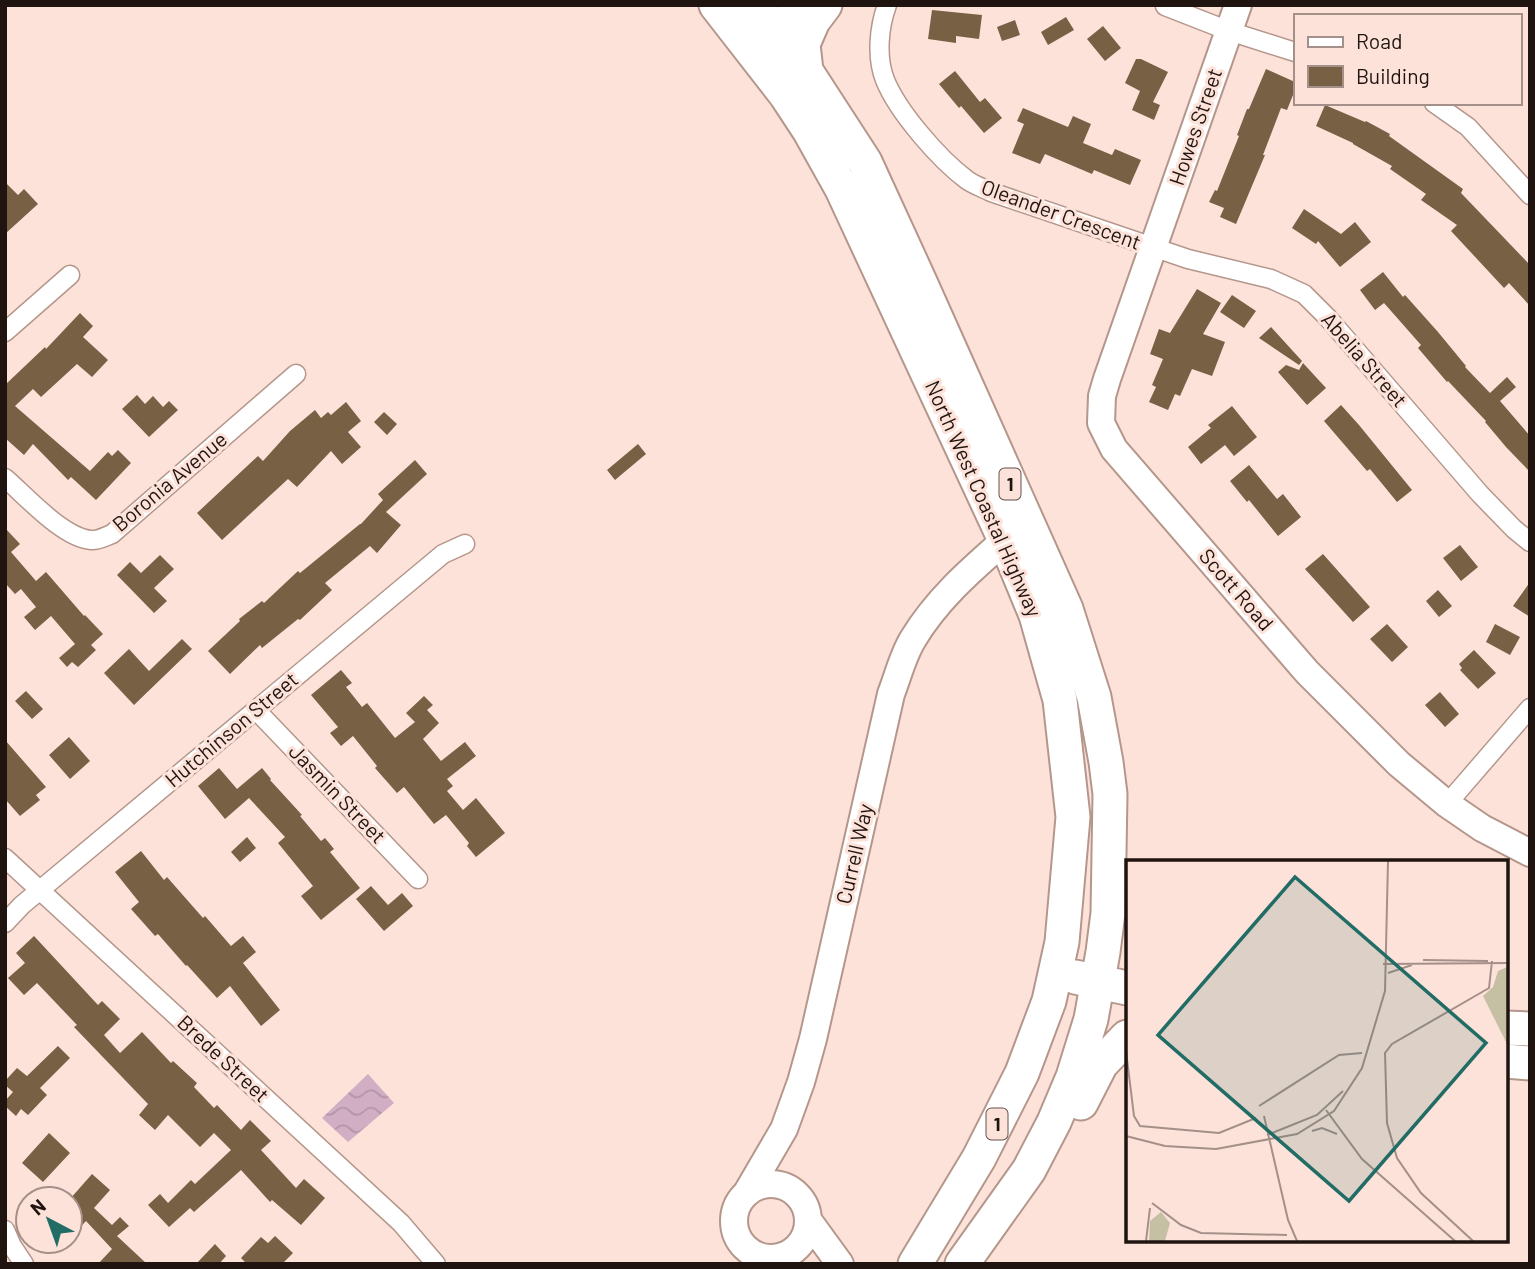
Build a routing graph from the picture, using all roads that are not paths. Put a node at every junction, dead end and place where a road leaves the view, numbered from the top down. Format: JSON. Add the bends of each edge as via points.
{"nodes":[{"id":1,"x":801,"y":5,"type":"edge"},
{"id":2,"x":825,"y":5,"type":"edge"},
{"id":3,"x":887,"y":5,"type":"edge"},
{"id":4,"x":1238,"y":5,"type":"edge"},
{"id":5,"x":1165,"y":6,"type":"edge"},
{"id":6,"x":746,"y":19,"type":"edge"},
{"id":7,"x":1229,"y":31,"type":"junction"},
{"id":8,"x":1294,"y":52,"type":"edge"},
{"id":9,"x":806,"y":71,"type":"junction"},
{"id":10,"x":1437,"y":105,"type":"edge"},
{"id":11,"x":1530,"y":195,"type":"edge"},
{"id":12,"x":1153,"y":248,"type":"junction"},
{"id":13,"x":71,"y":275,"type":"dead end"},
{"id":14,"x":5,"y":332,"type":"edge"},
{"id":15,"x":296,"y":374,"type":"dead end"},
{"id":16,"x":5,"y":478,"type":"edge"},
{"id":17,"x":1005,"y":540,"type":"junction"},
{"id":18,"x":1530,"y":542,"type":"edge"},
{"id":19,"x":465,"y":544,"type":"dead end"},
{"id":20,"x":1530,"y":708,"type":"edge"},
{"id":21,"x":256,"y":710,"type":"junction"},
{"id":22,"x":1110,"y":794,"type":"junction"},
{"id":23,"x":1447,"y":804,"type":"junction"},
{"id":24,"x":1530,"y":853,"type":"edge"},
{"id":25,"x":5,"y":858,"type":"edge"},
{"id":26,"x":1130,"y":860,"type":"edge"},
{"id":27,"x":418,"y":879,"type":"dead end"},
{"id":28,"x":40,"y":890,"type":"junction"},
{"id":29,"x":5,"y":923,"type":"edge"},
{"id":30,"x":1059,"y":958,"type":"junction"},
{"id":31,"x":1114,"y":970,"type":"edge"},
{"id":32,"x":1507,"y":1028,"type":"edge"},
{"id":33,"x":1530,"y":1029,"type":"edge"},
{"id":34,"x":1126,"y":1038,"type":"edge"},
{"id":35,"x":1507,"y":1061,"type":"edge"},
{"id":36,"x":1530,"y":1063,"type":"edge"},
{"id":37,"x":1029,"y":1170,"type":"junction"},
{"id":38,"x":746,"y":1194,"type":"junction"},
{"id":39,"x":807,"y":1220,"type":"junction"},
{"id":40,"x":5,"y":1230,"type":"edge"},
{"id":41,"x":735,"y":1232,"type":"junction"},
{"id":42,"x":781,"y":1258,"type":"edge"},
{"id":43,"x":24,"y":1264,"type":"edge"},
{"id":44,"x":436,"y":1264,"type":"edge"},
{"id":45,"x":741,"y":1264,"type":"edge"},
{"id":46,"x":839,"y":1264,"type":"edge"},
{"id":47,"x":915,"y":1264,"type":"edge"},
{"id":48,"x":962,"y":1264,"type":"edge"}],
"edges":[{"from":1,"to":6,"type":"street"},
{"from":2,"to":9,"type":"highway","via":[[803,44]]},
{"from":3,"to":12,"type":"street","name":"Oleander Crescent","via":[[880,50],[884,78],[898,106],[946,164],[991,192]]},
{"from":4,"to":7,"type":"street","name":"Howes Street"},
{"from":5,"to":7,"type":"street"},
{"from":6,"to":9,"type":"highway","name":"North West Coastal Highway","number":"1"},
{"from":6,"to":17,"type":"highway","name":"North West Coastal Highway","number":"1","via":[[842,189]]},
{"from":7,"to":8,"type":"street"},
{"from":7,"to":12,"type":"street","name":"Howes Street"},
{"from":9,"to":22,"type":"highway","name":"North West Coastal Highway","number":"1","via":[[865,162],[1066,609],[1094,697]]},
{"from":10,"to":11,"type":"street","via":[[1468,127]]},
{"from":12,"to":18,"type":"street","name":"Abelia Street","via":[[1271,279],[1304,295],[1480,494]]},
{"from":12,"to":23,"type":"street","name":"Scott Road","via":[[1102,396],[1101,423],[1114,449],[1307,672],[1399,764]]},
{"from":13,"to":14,"type":"street"},
{"from":15,"to":16,"type":"street","name":"Boronia Avenue","via":[[112,534],[93,541],[73,536],[56,524]]},
{"from":17,"to":30,"type":"highway","name":"North West Coastal Highway","number":"1","via":[[1036,615],[1060,700],[1073,817]]},
{"from":17,"to":38,"type":"street","name":"Currell Way","via":[[935,607],[911,641],[891,694],[801,1082],[784,1129]]},
{"from":19,"to":21,"type":"street","name":"Hutchinson Street","via":[[443,554]]},
{"from":20,"to":23,"type":"street"},
{"from":21,"to":27,"type":"street","name":"Jasmin Street"},
{"from":21,"to":28,"type":"street","name":"Hutchinson Street"},
{"from":22,"to":26,"type":"highway","via":[[1123,816]]},
{"from":22,"to":31,"type":"highway","name":"North West Coastal Highway","number":"1","via":[[1108,913]]},
{"from":23,"to":24,"type":"street","name":"Scott Road"},
{"from":25,"to":28,"type":"street","name":"Brede Street"},
{"from":28,"to":29,"type":"street","name":"Hutchinson Street"},
{"from":28,"to":44,"type":"street","name":"Brede Street","via":[[401,1223]]},
{"from":30,"to":31,"type":"highway"},
{"from":30,"to":47,"type":"highway","name":"North West Coastal Highway","number":"1","via":[[1049,1001],[1022,1073],[979,1158]]},
{"from":31,"to":37,"type":"highway","name":"North West Coastal Highway","number":"1","via":[[1091,1018],[1054,1122]]},
{"from":32,"to":33,"type":"highway"},
{"from":34,"to":37,"type":"highway","via":[[1101,1064],[1068,1128]]},
{"from":35,"to":36,"type":"highway"},
{"from":37,"to":48,"type":"highway","name":"North West Coastal Highway","number":"1"},
{"from":38,"to":39,"type":"street","via":[[765,1185],[785,1187],[801,1200]]},
{"from":38,"to":41,"type":"street","via":[[735,1211]]},
{"from":39,"to":42,"type":"street","via":[[802,1240]]},
{"from":39,"to":46,"type":"street"},
{"from":40,"to":43,"type":"street"},
{"from":41,"to":42,"type":"street","via":[[755,1255]]},
{"from":41,"to":45,"type":"street"},
{"from":42,"to":46,"type":"street"}]}
